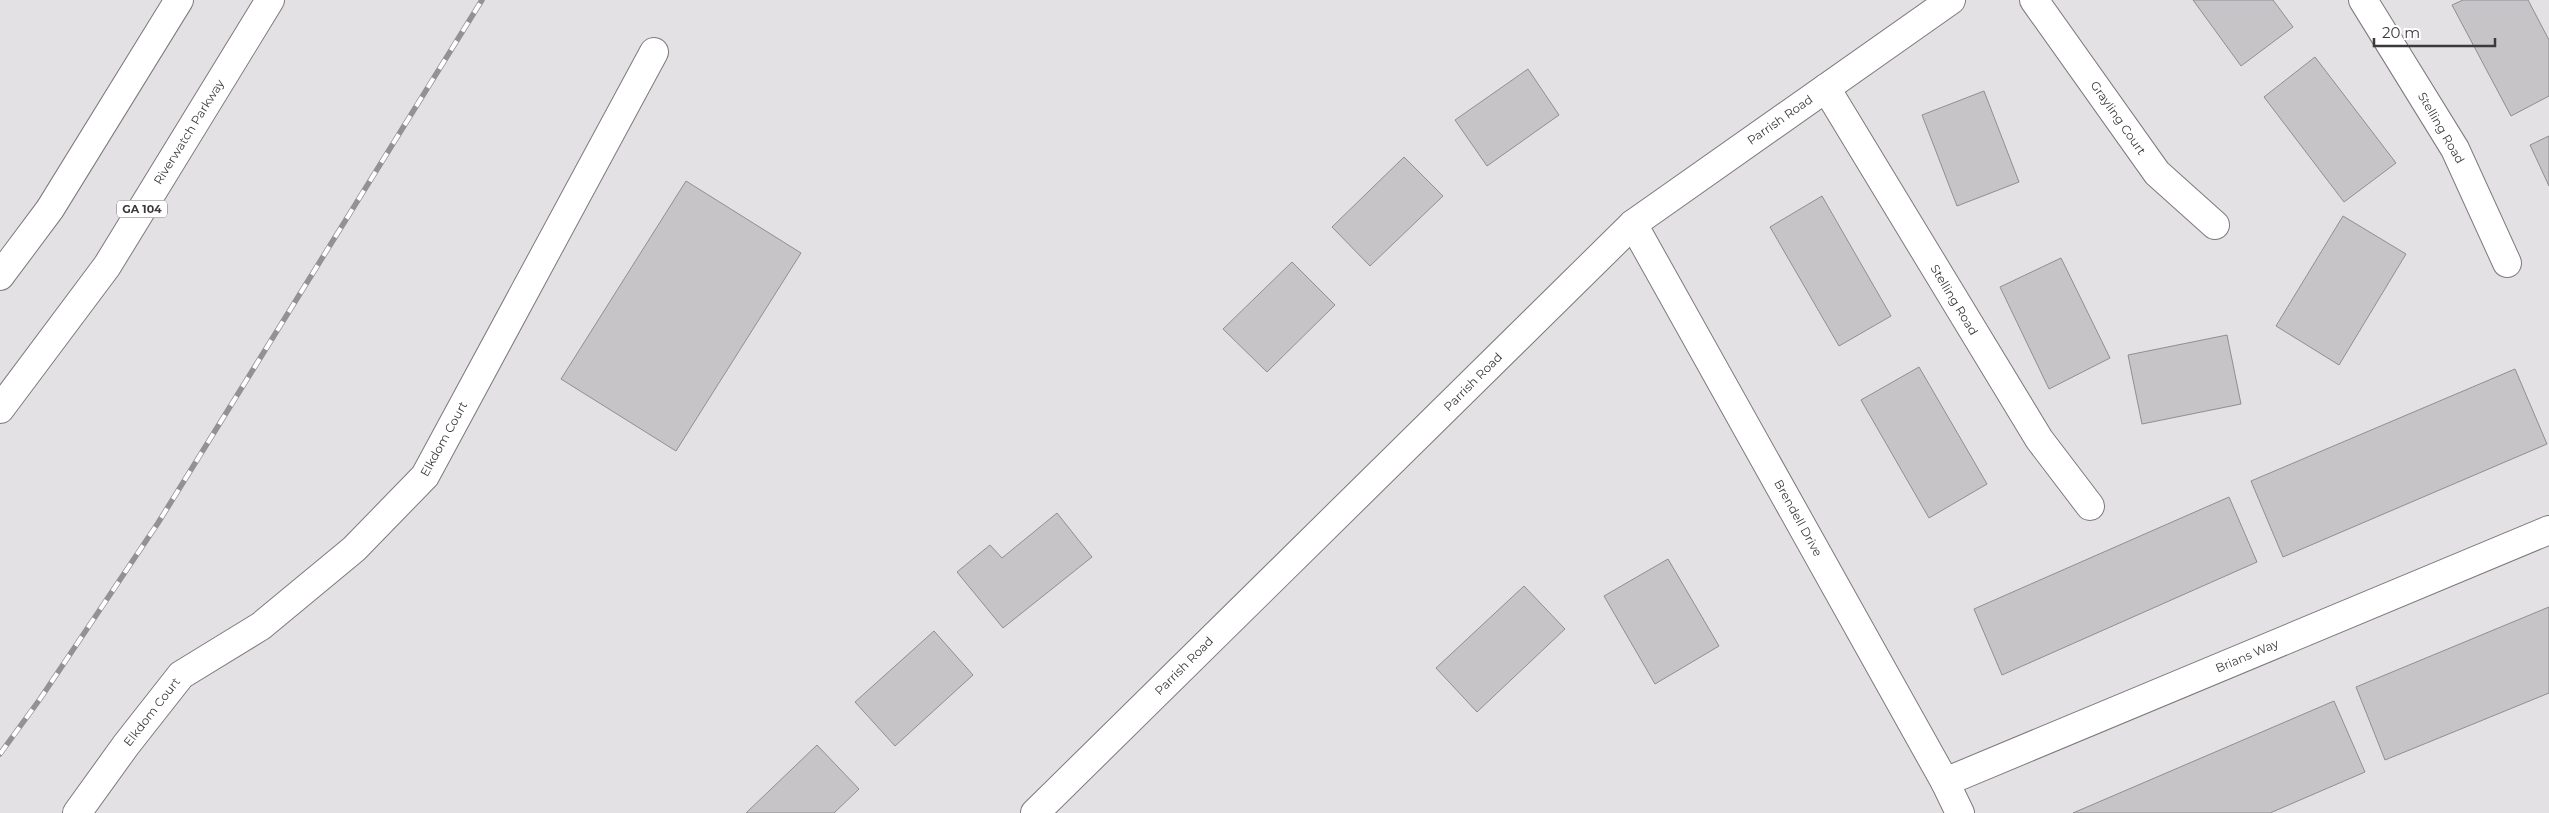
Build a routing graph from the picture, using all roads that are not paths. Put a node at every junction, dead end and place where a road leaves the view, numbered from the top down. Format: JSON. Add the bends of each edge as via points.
{"nodes":[{"id":1,"x":179,"y":0,"type":"edge"},
{"id":2,"x":270,"y":0,"type":"edge"},
{"id":3,"x":1951,"y":0,"type":"edge"},
{"id":4,"x":2034,"y":0,"type":"edge"},
{"id":5,"x":2362,"y":0,"type":"edge"},
{"id":6,"x":654,"y":52,"type":"dead end"},
{"id":7,"x":1826,"y":88,"type":"junction"},
{"id":8,"x":1633,"y":224,"type":"junction"},
{"id":9,"x":2215,"y":225,"type":"dead end"},
{"id":10,"x":2507,"y":263,"type":"dead end"},
{"id":11,"x":0,"y":276,"type":"edge"},
{"id":12,"x":0,"y":408,"type":"edge"},
{"id":13,"x":2090,"y":506,"type":"dead end"},
{"id":14,"x":2549,"y":530,"type":"edge"},
{"id":15,"x":1945,"y":782,"type":"junction"},
{"id":16,"x":78,"y":813,"type":"edge"},
{"id":17,"x":1035,"y":813,"type":"edge"},
{"id":18,"x":1960,"y":813,"type":"edge"}],
"edges":[{"from":1,"to":11,"type":"street","via":[[50,209]]},
{"from":2,"to":12,"type":"street","name":"Riverwatch Parkway","number":"GA 104","via":[[107,266]]},
{"from":3,"to":7,"type":"street","name":"Parrish Road"},
{"from":4,"to":9,"type":"street","name":"Grayling Court","via":[[2156,173]]},
{"from":5,"to":10,"type":"street","name":"Stelling Road","via":[[2455,149]]},
{"from":6,"to":16,"type":"street","name":"Elkdom Court","via":[[425,476],[354,549],[261,626],[181,676]]},
{"from":7,"to":8,"type":"street","name":"Parrish Road"},
{"from":7,"to":13,"type":"street","name":"Stelling Road","via":[[2039,439]]},
{"from":8,"to":15,"type":"street","name":"Brendell Drive"},
{"from":8,"to":17,"type":"street","name":"Parrish Road"},
{"from":14,"to":15,"type":"street","name":"Brians Way"},
{"from":15,"to":18,"type":"street","name":"Brendell Drive"}]}
